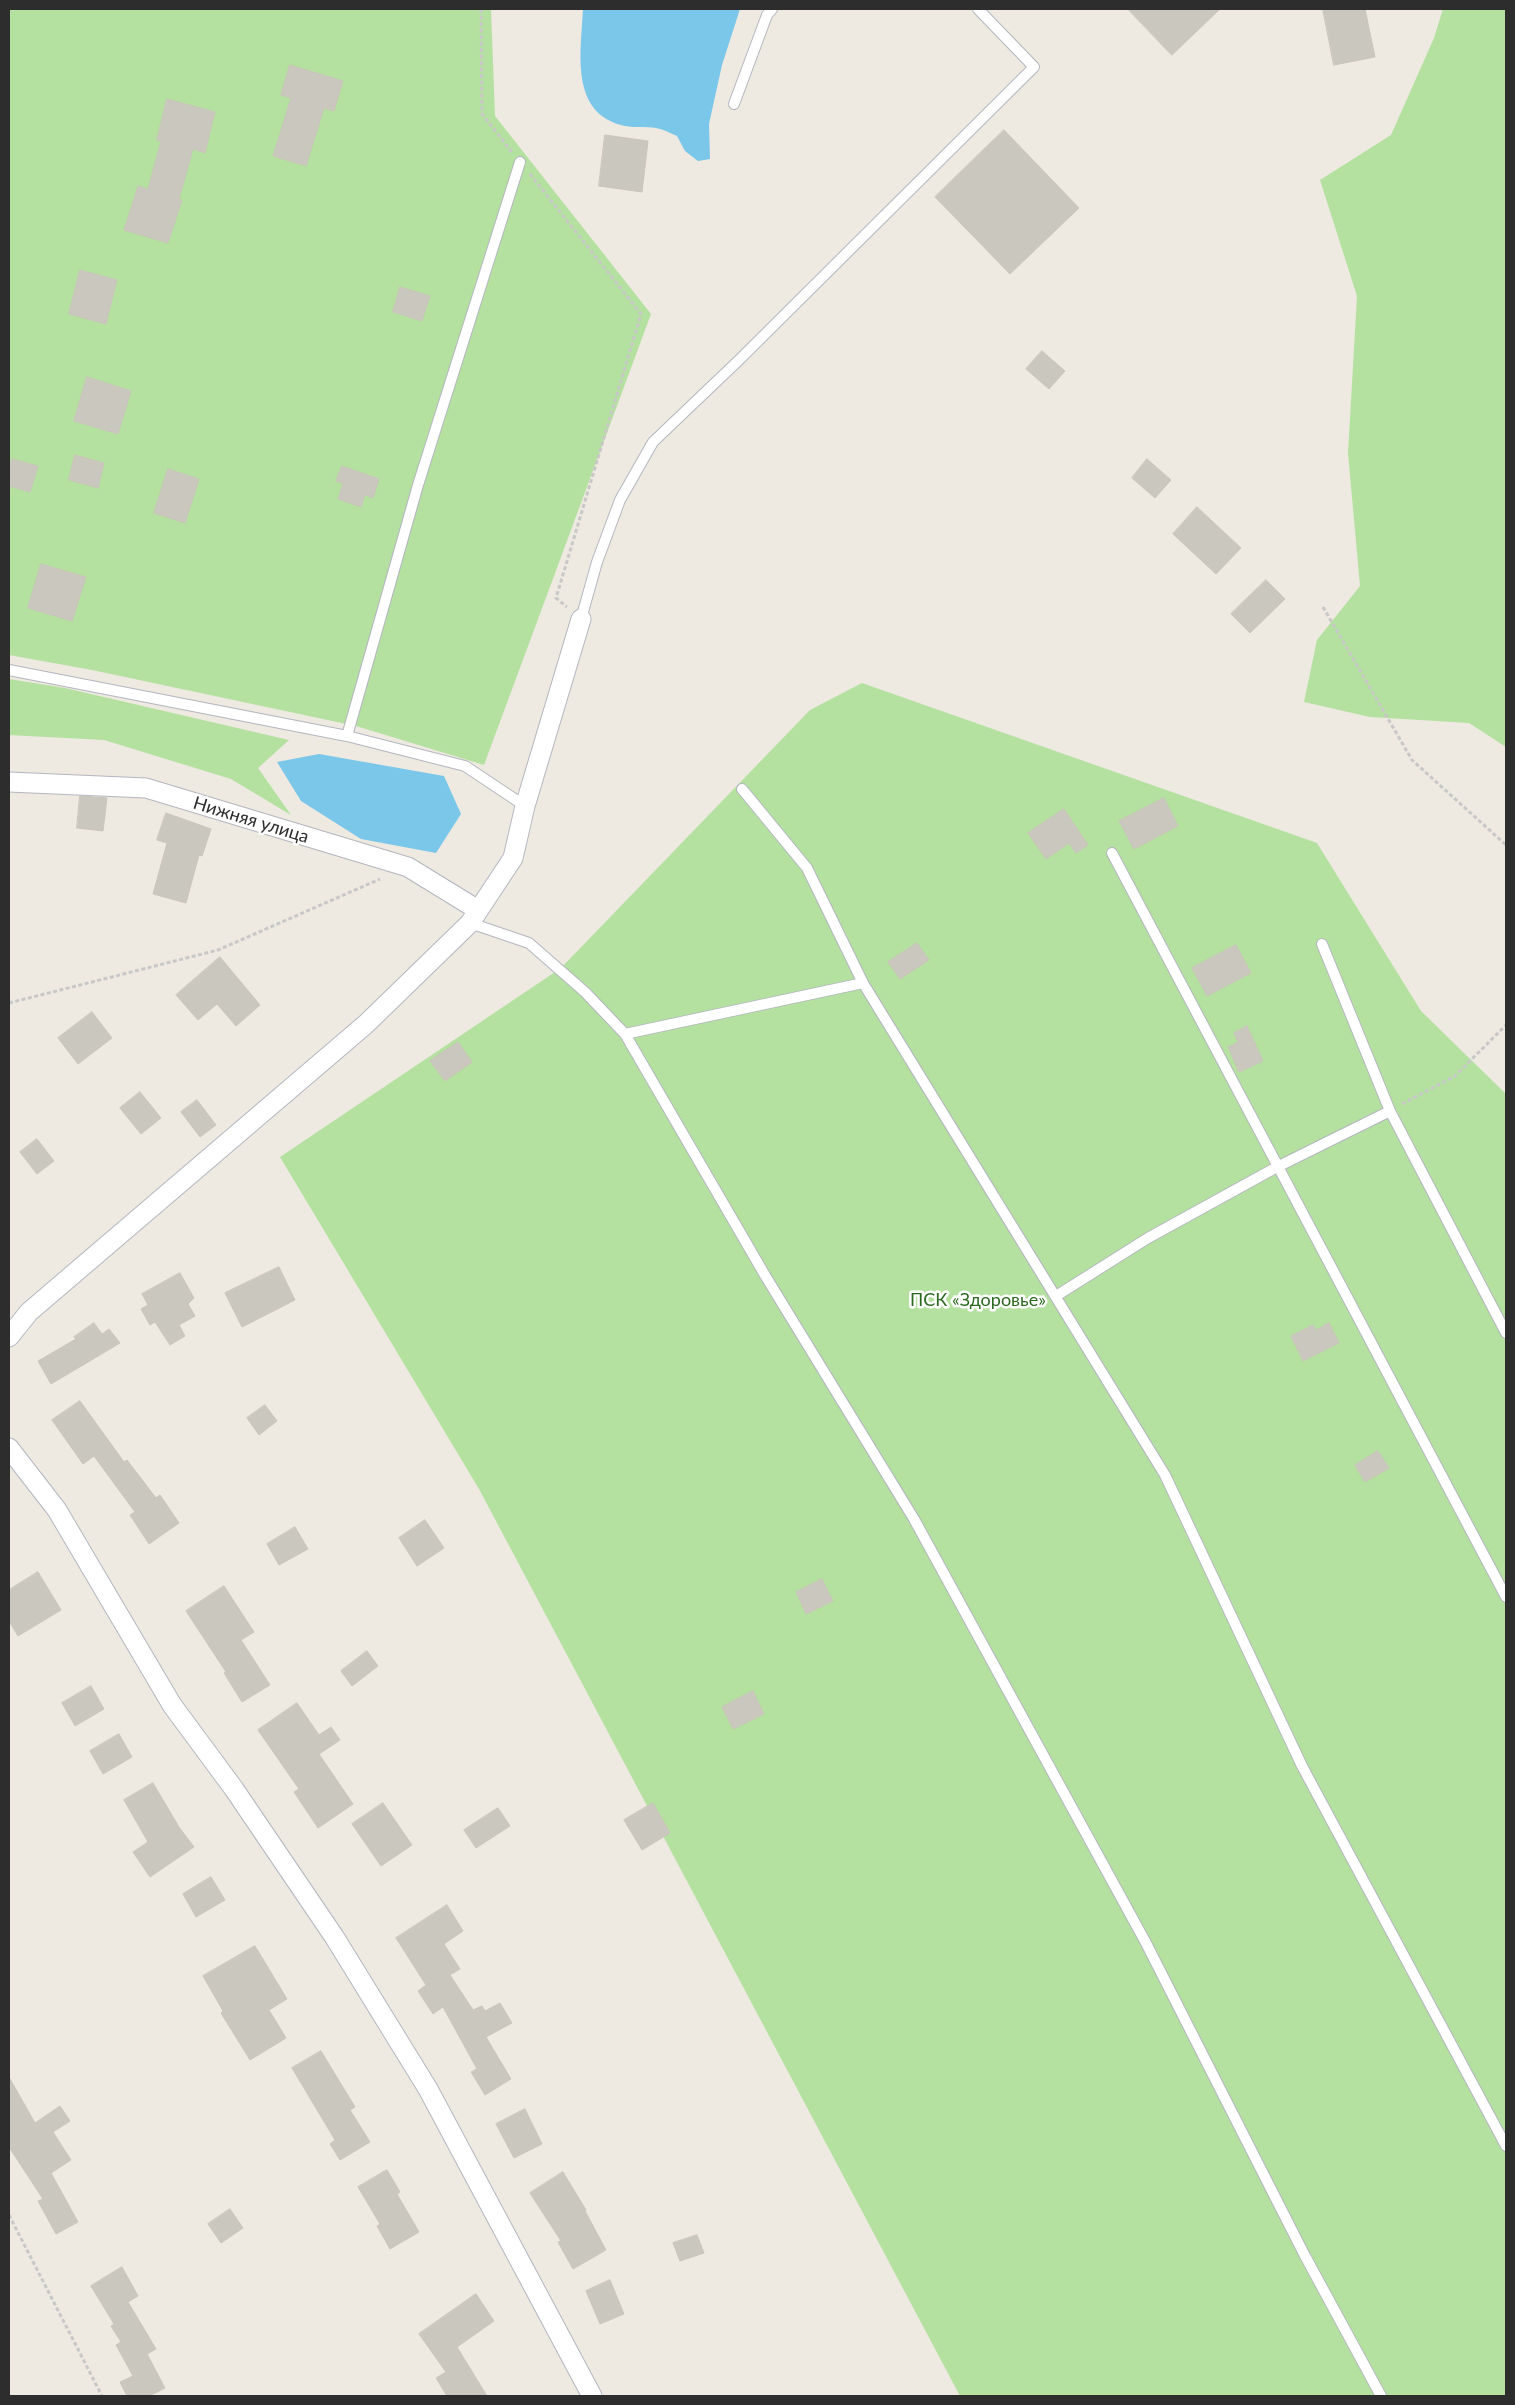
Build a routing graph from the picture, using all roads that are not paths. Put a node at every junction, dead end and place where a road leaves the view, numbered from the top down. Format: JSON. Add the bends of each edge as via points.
{"nodes":[{"id":1,"x":772,"y":9,"type":"edge"},
{"id":2,"x":978,"y":9,"type":"edge"},
{"id":3,"x":734,"y":104,"type":"dead end"},
{"id":4,"x":520,"y":162,"type":"road end"},
{"id":5,"x":581,"y":618,"type":"joint"},
{"id":6,"x":9,"y":670,"type":"edge"},
{"id":7,"x":347,"y":736,"type":"junction"},
{"id":8,"x":9,"y":782,"type":"edge"},
{"id":9,"x":742,"y":789,"type":"dead end"},
{"id":10,"x":525,"y":806,"type":"junction"},
{"id":11,"x":1112,"y":853,"type":"dead end"},
{"id":12,"x":474,"y":916,"type":"junction"},
{"id":13,"x":1322,"y":944,"type":"dead end"},
{"id":14,"x":863,"y":983,"type":"junction"},
{"id":15,"x":624,"y":1034,"type":"junction"},
{"id":16,"x":1390,"y":1111,"type":"junction"},
{"id":17,"x":1277,"y":1167,"type":"junction"},
{"id":18,"x":1056,"y":1296,"type":"junction"},
{"id":19,"x":1506,"y":1333,"type":"edge"},
{"id":20,"x":9,"y":1337,"type":"edge"},
{"id":21,"x":9,"y":1448,"type":"edge"},
{"id":22,"x":1506,"y":1597,"type":"edge"},
{"id":23,"x":1506,"y":2146,"type":"edge"},
{"id":24,"x":592,"y":2396,"type":"edge"},
{"id":25,"x":1381,"y":2396,"type":"edge"}],
"edges":[{"from":1,"to":3,"type":"lane"},
{"from":2,"to":5,"type":"lane","via":[[1034,67],[653,442],[620,500]]},
{"from":4,"to":7,"type":"lane","via":[[418,485]]},
{"from":5,"to":10,"type":"street"},
{"from":6,"to":7,"type":"lane"},
{"from":7,"to":10,"type":"lane","via":[[464,766]]},
{"from":8,"to":12,"type":"street","name":"Нижняя улица","via":[[146,788],[408,867]]},
{"from":9,"to":14,"type":"lane","via":[[807,868]]},
{"from":10,"to":12,"type":"street","via":[[513,858]]},
{"from":11,"to":17,"type":"lane"},
{"from":12,"to":15,"type":"lane","via":[[529,943],[585,992]]},
{"from":12,"to":20,"type":"street","via":[[366,1024],[29,1312]]},
{"from":13,"to":16,"type":"lane"},
{"from":14,"to":15,"type":"lane"},
{"from":14,"to":18,"type":"lane"},
{"from":15,"to":25,"type":"lane","via":[[771,1286],[914,1519],[1146,1943],[1304,2254]]},
{"from":16,"to":17,"type":"lane"},
{"from":16,"to":19,"type":"lane"},
{"from":17,"to":18,"type":"lane","via":[[1148,1238]]},
{"from":17,"to":22,"type":"lane"},
{"from":18,"to":23,"type":"lane","via":[[1165,1475],[1302,1766]]},
{"from":21,"to":24,"type":"street","via":[[57,1510],[172,1705],[234,1789],[335,1938],[418,2072]]}]}
